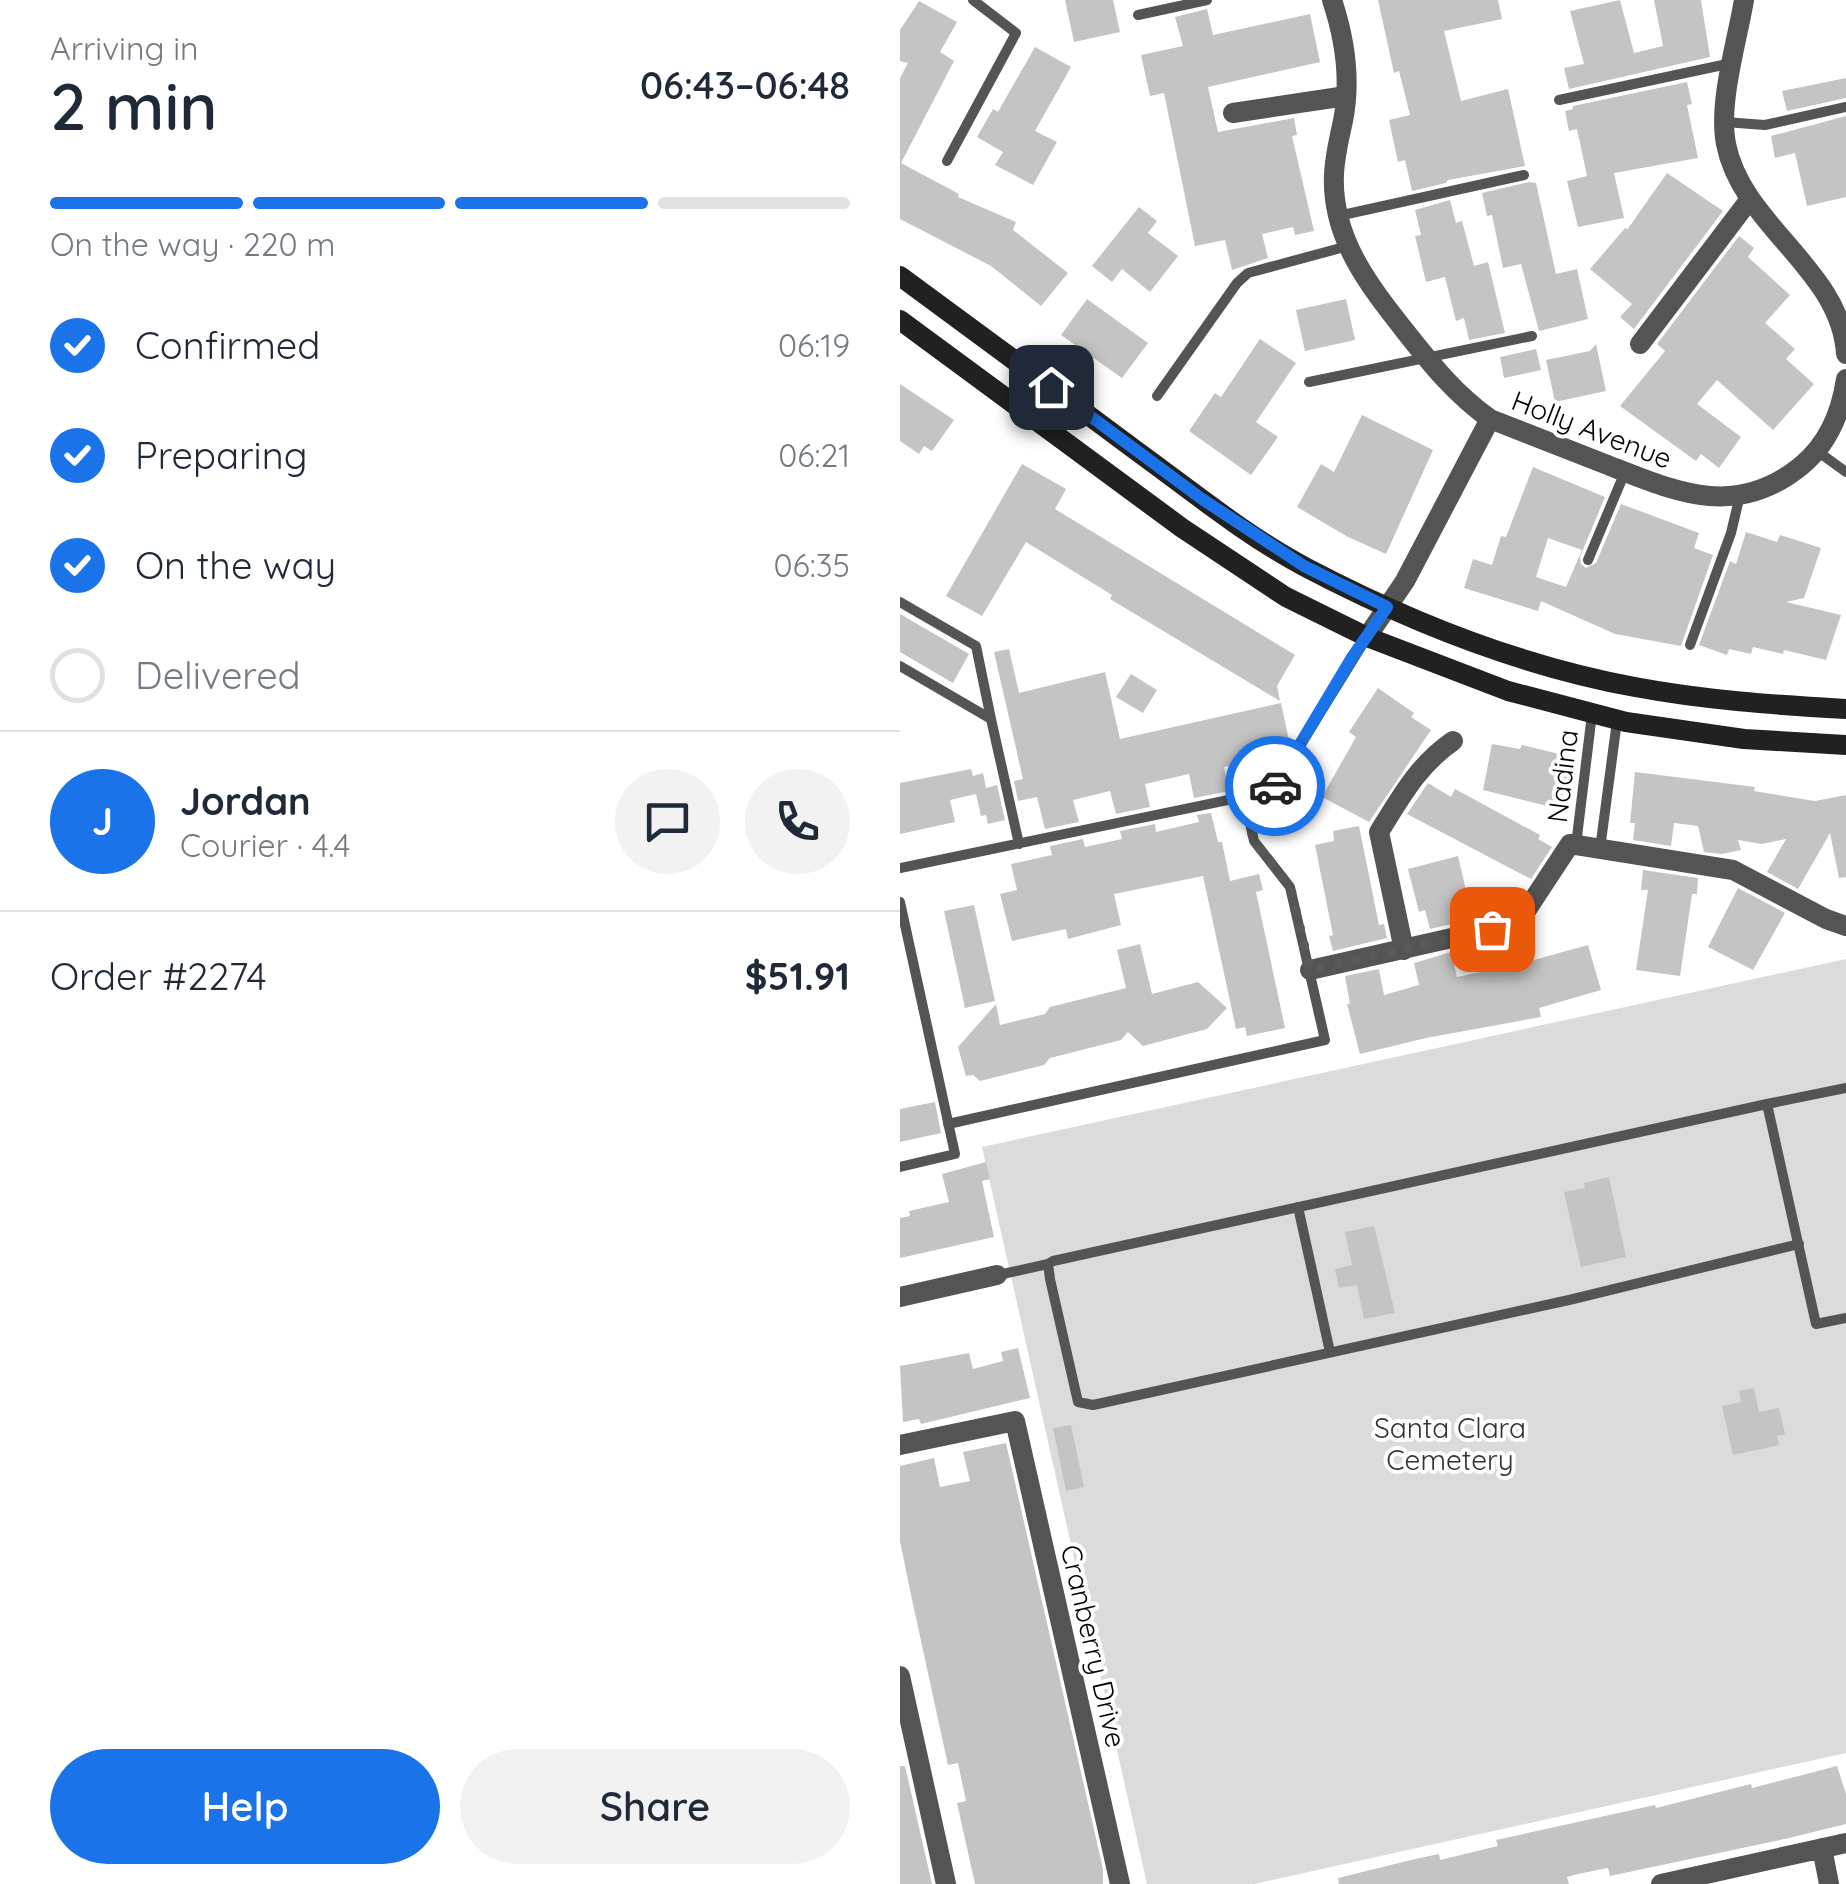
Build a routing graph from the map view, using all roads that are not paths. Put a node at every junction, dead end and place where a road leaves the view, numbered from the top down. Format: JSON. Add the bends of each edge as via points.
{"nodes":[{"id":1,"x":973,"y":0,"type":"edge"},
{"id":2,"x":1207,"y":0,"type":"edge"},
{"id":3,"x":1332,"y":0,"type":"edge"},
{"id":4,"x":1744,"y":0,"type":"edge"},
{"id":5,"x":1138,"y":15,"type":"dead end"},
{"id":6,"x":1733,"y":63,"type":"junction"},
{"id":7,"x":1346,"y":96,"type":"junction"},
{"id":8,"x":1559,"y":100,"type":"dead end"},
{"id":9,"x":1846,"y":108,"type":"edge"},
{"id":10,"x":1233,"y":113,"type":"dead end"},
{"id":11,"x":1724,"y":122,"type":"junction"},
{"id":12,"x":947,"y":161,"type":"dead end"},
{"id":13,"x":1524,"y":175,"type":"dead end"},
{"id":14,"x":1750,"y":199,"type":"junction"},
{"id":15,"x":1338,"y":216,"type":"junction"},
{"id":16,"x":1348,"y":246,"type":"junction"},
{"id":17,"x":900,"y":276,"type":"edge"},
{"id":18,"x":1838,"y":301,"type":"edge"},
{"id":19,"x":900,"y":320,"type":"edge"},
{"id":20,"x":1532,"y":336,"type":"dead end"},
{"id":21,"x":1640,"y":344,"type":"dead end"},
{"id":22,"x":1846,"y":354,"type":"edge"},
{"id":23,"x":1427,"y":360,"type":"junction"},
{"id":24,"x":1309,"y":382,"type":"dead end"},
{"id":25,"x":1845,"y":391,"type":"edge"},
{"id":26,"x":1157,"y":396,"type":"dead end"},
{"id":27,"x":1490,"y":419,"type":"junction"},
{"id":28,"x":1816,"y":451,"type":"junction"},
{"id":29,"x":1624,"y":472,"type":"junction"},
{"id":30,"x":1846,"y":472,"type":"edge"},
{"id":31,"x":1740,"y":495,"type":"junction"},
{"id":32,"x":1588,"y":560,"type":"dead end"},
{"id":33,"x":900,"y":602,"type":"edge"},
{"id":34,"x":1387,"y":607,"type":"junction"},
{"id":35,"x":1367,"y":637,"type":"junction"},
{"id":36,"x":1690,"y":645,"type":"dead end"},
{"id":37,"x":900,"y":666,"type":"edge"},
{"id":38,"x":1846,"y":709,"type":"edge"},
{"id":39,"x":1592,"y":713,"type":"junction"},
{"id":40,"x":991,"y":719,"type":"junction"},
{"id":41,"x":1617,"y":720,"type":"junction"},
{"id":42,"x":1453,"y":742,"type":"dead end"},
{"id":43,"x":1846,"y":744,"type":"edge"},
{"id":44,"x":1244,"y":797,"type":"junction"},
{"id":45,"x":1019,"y":844,"type":"junction"},
{"id":46,"x":1576,"y":845,"type":"junction"},
{"id":47,"x":1600,"y":848,"type":"junction"},
{"id":48,"x":900,"y":868,"type":"edge"},
{"id":49,"x":900,"y":902,"type":"edge"},
{"id":50,"x":1846,"y":926,"type":"edge"},
{"id":51,"x":1404,"y":950,"type":"junction"},
{"id":52,"x":1310,"y":970,"type":"junction"},
{"id":53,"x":1846,"y":1088,"type":"edge"},
{"id":54,"x":1767,"y":1104,"type":"junction"},
{"id":55,"x":948,"y":1124,"type":"junction"},
{"id":56,"x":900,"y":1166,"type":"edge"},
{"id":57,"x":1298,"y":1207,"type":"junction"},
{"id":58,"x":1799,"y":1244,"type":"junction"},
{"id":59,"x":1048,"y":1264,"type":"junction"},
{"id":60,"x":996,"y":1275,"type":"joint"},
{"id":61,"x":900,"y":1297,"type":"edge"},
{"id":62,"x":1846,"y":1318,"type":"edge"},
{"id":63,"x":1330,"y":1352,"type":"junction"},
{"id":64,"x":900,"y":1445,"type":"edge"},
{"id":65,"x":900,"y":1676,"type":"edge"},
{"id":66,"x":1846,"y":1843,"type":"edge"},
{"id":67,"x":1822,"y":1848,"type":"junction"},
{"id":68,"x":946,"y":1884,"type":"edge"},
{"id":69,"x":1120,"y":1884,"type":"edge"},
{"id":70,"x":1661,"y":1884,"type":"edge"},
{"id":71,"x":1829,"y":1884,"type":"edge"}],
"edges":[{"from":1,"to":12,"type":"lane","via":[[1016,34]]},
{"from":2,"to":5,"type":"lane"},
{"from":3,"to":7,"type":"street","name":"Holly Avenue"},
{"from":4,"to":6,"type":"street"},
{"from":6,"to":8,"type":"lane"},
{"from":6,"to":11,"type":"street"},
{"from":7,"to":10,"type":"street"},
{"from":7,"to":15,"type":"street","name":"Holly Avenue","via":[[1334,178]]},
{"from":9,"to":11,"type":"lane","via":[[1764,126]]},
{"from":11,"to":14,"type":"street","via":[[1732,166]]},
{"from":13,"to":15,"type":"lane"},
{"from":14,"to":18,"type":"street"},
{"from":14,"to":21,"type":"street"},
{"from":15,"to":16,"type":"street","name":"Holly Avenue"},
{"from":16,"to":23,"type":"street","name":"Holly Avenue"},
{"from":16,"to":26,"type":"lane","via":[[1248,273]]},
{"from":17,"to":34,"type":"main road","via":[[1202,499],[1304,566]]},
{"from":18,"to":22,"type":"street"},
{"from":19,"to":35,"type":"main road","via":[[1212,548],[1286,597]]},
{"from":20,"to":23,"type":"lane"},
{"from":23,"to":24,"type":"lane"},
{"from":23,"to":27,"type":"street","name":"Holly Avenue"},
{"from":25,"to":28,"type":"street","name":"Holly Avenue"},
{"from":27,"to":29,"type":"street","name":"Holly Avenue"},
{"from":27,"to":34,"type":"street"},
{"from":28,"to":30,"type":"lane"},
{"from":28,"to":31,"type":"street","name":"Holly Avenue","via":[[1769,487]]},
{"from":29,"to":31,"type":"street","name":"Holly Avenue","via":[[1676,492]]},
{"from":29,"to":32,"type":"lane"},
{"from":31,"to":36,"type":"lane"},
{"from":33,"to":40,"type":"lane","via":[[976,646]]},
{"from":34,"to":35,"type":"street"},
{"from":34,"to":38,"type":"main road","via":[[1511,656],[1634,687],[1748,704]]},
{"from":35,"to":39,"type":"main road","via":[[1490,684]]},
{"from":35,"to":44,"type":"lane","via":[[1272,791]]},
{"from":37,"to":40,"type":"lane"},
{"from":39,"to":41,"type":"main road"},
{"from":39,"to":46,"type":"lane","name":"Nadina"},
{"from":40,"to":45,"type":"lane"},
{"from":41,"to":43,"type":"main road","via":[[1744,739]]},
{"from":41,"to":47,"type":"lane","name":"Nadina"},
{"from":42,"to":51,"type":"street","via":[[1416,772],[1379,832]]},
{"from":44,"to":45,"type":"lane"},
{"from":44,"to":52,"type":"lane","via":[[1254,841],[1290,887]]},
{"from":45,"to":48,"type":"lane"},
{"from":46,"to":47,"type":"street"},
{"from":46,"to":51,"type":"street","via":[[1570,844],[1518,923]]},
{"from":47,"to":50,"type":"street","via":[[1734,870]]},
{"from":49,"to":55,"type":"lane"},
{"from":51,"to":52,"type":"street"},
{"from":52,"to":55,"type":"lane","via":[[1325,1040]]},
{"from":53,"to":54,"type":"lane"},
{"from":54,"to":57,"type":"lane"},
{"from":54,"to":58,"type":"lane"},
{"from":55,"to":56,"type":"lane","via":[[955,1154]]},
{"from":57,"to":59,"type":"lane"},
{"from":57,"to":63,"type":"lane"},
{"from":58,"to":62,"type":"lane","via":[[1816,1324]]},
{"from":58,"to":63,"type":"lane"},
{"from":59,"to":60,"type":"lane"},
{"from":59,"to":63,"type":"lane","via":[[1078,1402],[1086,1406]]},
{"from":60,"to":61,"type":"street"},
{"from":64,"to":69,"type":"street","name":"Cranberry Drive","via":[[1015,1421]]},
{"from":65,"to":68,"type":"street"},
{"from":66,"to":67,"type":"street"},
{"from":67,"to":70,"type":"street"},
{"from":67,"to":71,"type":"street"}]}
